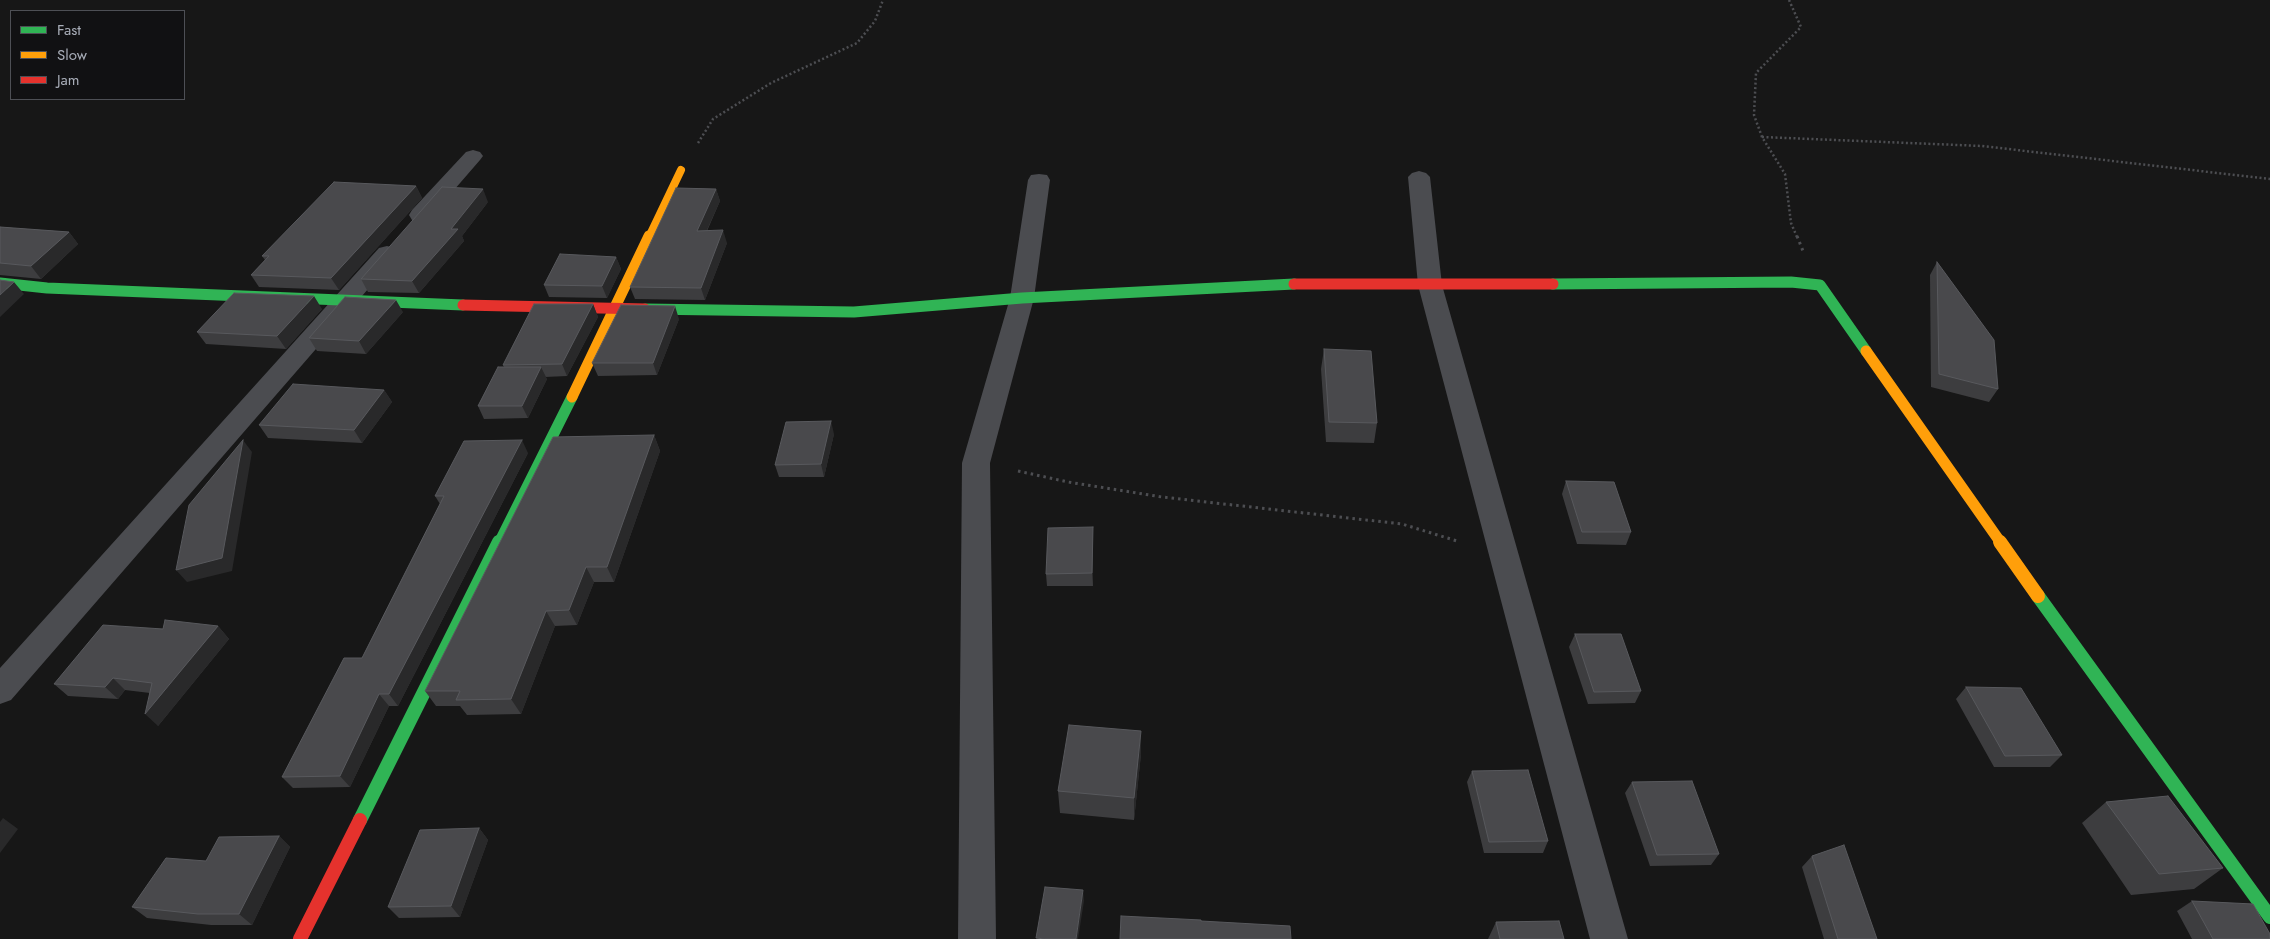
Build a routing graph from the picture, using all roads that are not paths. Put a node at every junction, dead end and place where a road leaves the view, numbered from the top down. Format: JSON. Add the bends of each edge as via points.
{"nodes":[{"id":1,"x":473,"y":156,"type":"dead end"},
{"id":2,"x":681,"y":170,"type":"road end"},
{"id":3,"x":1419,"y":177,"type":"dead end"},
{"id":4,"x":1039,"y":180,"type":"dead end"},
{"id":5,"x":0,"y":283,"type":"edge"},
{"id":6,"x":1430,"y":286,"type":"junction"},
{"id":7,"x":1022,"y":298,"type":"junction"},
{"id":8,"x":344,"y":300,"type":"junction"},
{"id":9,"x":616,"y":309,"type":"junction"},
{"id":10,"x":0,"y":690,"type":"edge"},
{"id":11,"x":2270,"y":917,"type":"edge"},
{"id":12,"x":300,"y":939,"type":"edge"},
{"id":13,"x":977,"y":939,"type":"edge"},
{"id":14,"x":1609,"y":939,"type":"edge"}],
"edges":[{"from":1,"to":8,"type":"street"},
{"from":2,"to":9,"type":"street"},
{"from":3,"to":6,"type":"street"},
{"from":4,"to":7,"type":"street"},
{"from":5,"to":8,"type":"street","via":[[47,288]]},
{"from":6,"to":7,"type":"street","via":[[1312,283]]},
{"from":6,"to":11,"type":"street","via":[[1820,284],[2015,565]]},
{"from":6,"to":14,"type":"street"},
{"from":7,"to":9,"type":"street","via":[[854,312]]},
{"from":7,"to":13,"type":"street","via":[[976,463]]},
{"from":8,"to":9,"type":"street"},
{"from":8,"to":10,"type":"street"},
{"from":9,"to":12,"type":"street"}]}
